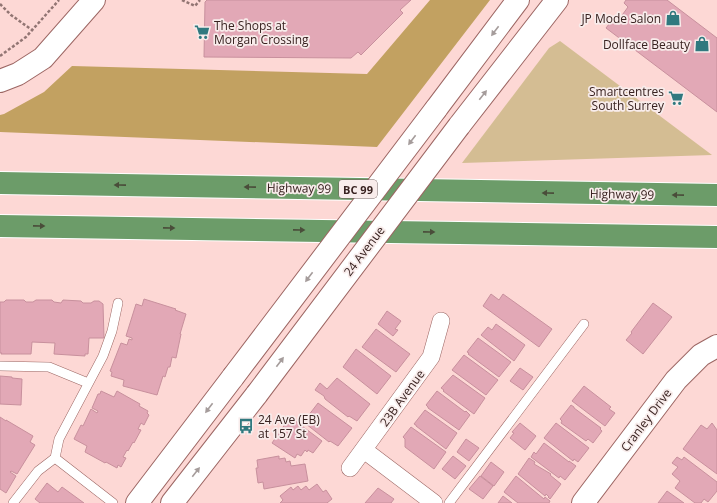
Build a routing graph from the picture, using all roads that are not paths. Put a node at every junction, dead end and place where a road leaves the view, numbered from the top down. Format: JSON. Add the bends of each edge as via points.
{"nodes":[{"id":1,"x":94,"y":0,"type":"edge"},
{"id":2,"x":518,"y":0,"type":"edge"},
{"id":3,"x":557,"y":0,"type":"edge"},
{"id":4,"x":0,"y":81,"type":"edge"},
{"id":5,"x":0,"y":183,"type":"edge"},
{"id":6,"x":717,"y":195,"type":"edge"},
{"id":7,"x":0,"y":226,"type":"edge"},
{"id":8,"x":717,"y":237,"type":"edge"},
{"id":9,"x":118,"y":303,"type":"dead end"},
{"id":10,"x":441,"y":321,"type":"dead end"},
{"id":11,"x":584,"y":324,"type":"dead end"},
{"id":12,"x":717,"y":346,"type":"edge"},
{"id":13,"x":0,"y":366,"type":"edge"},
{"id":14,"x":88,"y":383,"type":"junction"},
{"id":15,"x":364,"y":450,"type":"junction"},
{"id":16,"x":55,"y":458,"type":"junction"},
{"id":17,"x":350,"y":468,"type":"dead end"},
{"id":18,"x":13,"y":503,"type":"edge"},
{"id":19,"x":113,"y":503,"type":"edge"},
{"id":20,"x":137,"y":503,"type":"edge"},
{"id":21,"x":172,"y":503,"type":"edge"},
{"id":22,"x":434,"y":503,"type":"edge"},
{"id":23,"x":449,"y":503,"type":"edge"},
{"id":24,"x":583,"y":503,"type":"edge"}],
"edges":[{"from":1,"to":4,"type":"main road","via":[[44,58],[18,74]]},
{"from":2,"to":20,"type":"main road","one_way":true,"bridge":true},
{"from":21,"to":3,"type":"main road","name":"24 Avenue","one_way":true,"bridge":true},
{"from":6,"to":5,"type":"highway","name":"Highway 99","number":"BC 99","one_way":true},
{"from":7,"to":8,"type":"highway","one_way":true},
{"from":9,"to":14,"type":"lane","via":[[103,356]]},
{"from":10,"to":15,"type":"street","name":"23B Avenue","via":[[431,357]]},
{"from":11,"to":23,"type":"lane"},
{"from":12,"to":24,"type":"main road","name":"Cranley Drive","via":[[701,355],[676,380]]},
{"from":13,"to":14,"type":"lane","via":[[49,367]]},
{"from":14,"to":16,"type":"lane","via":[[59,438]]},
{"from":15,"to":17,"type":"street","name":"23B Avenue"},
{"from":15,"to":22,"type":"street"},
{"from":16,"to":18,"type":"lane","via":[[38,472]]},
{"from":16,"to":19,"type":"lane"}]}
